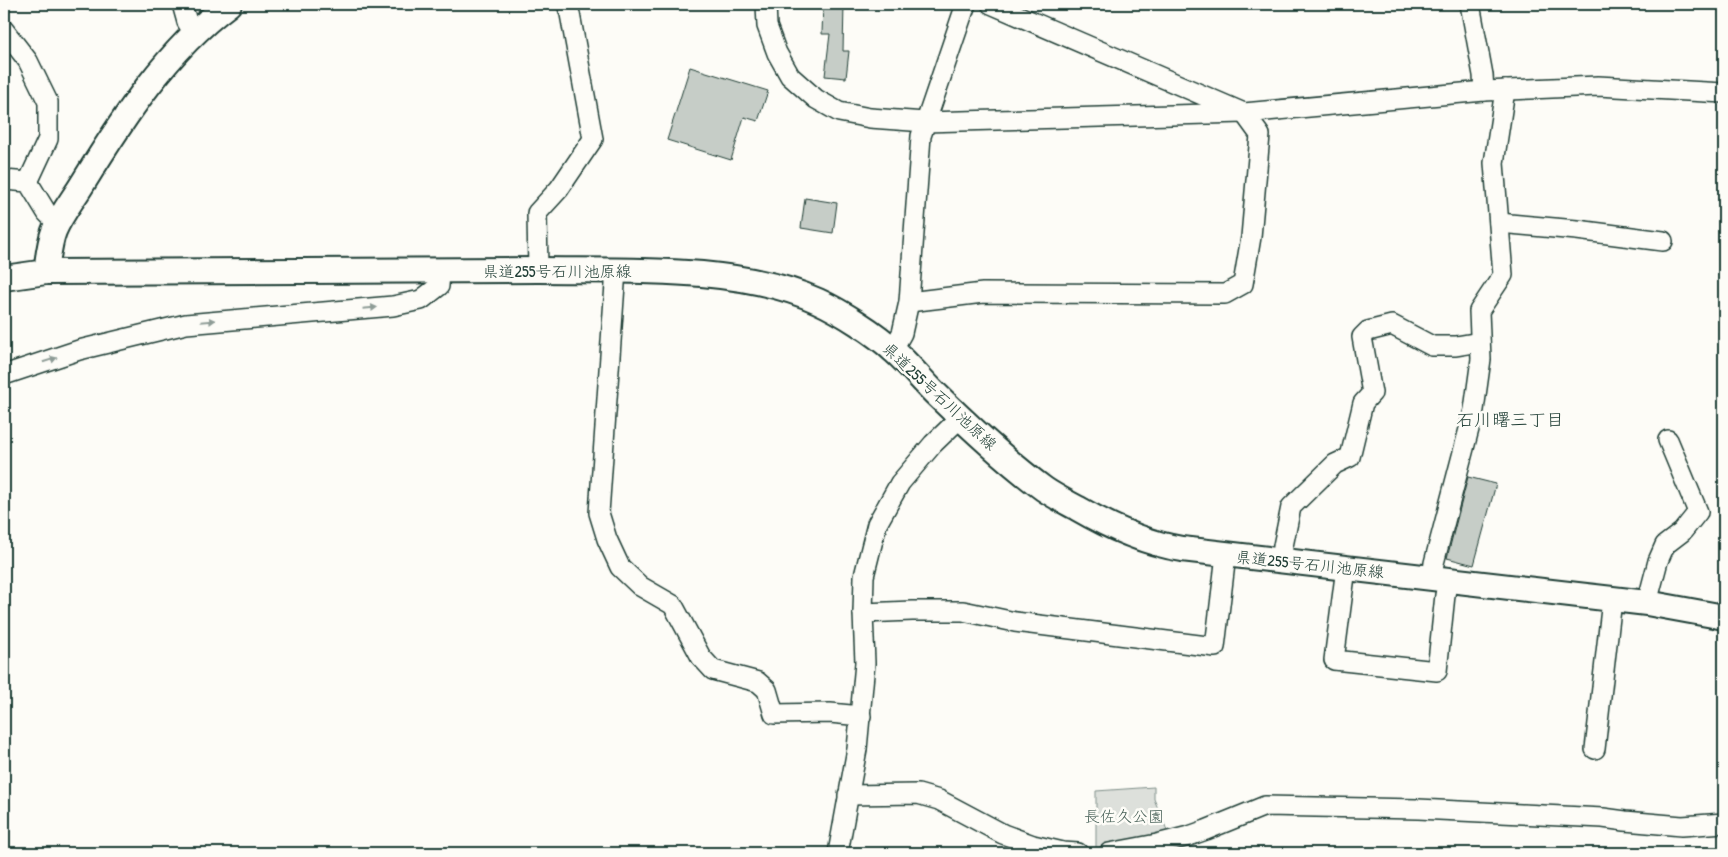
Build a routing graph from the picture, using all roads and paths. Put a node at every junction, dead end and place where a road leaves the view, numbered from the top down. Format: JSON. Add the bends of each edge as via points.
{"nodes":[{"id":1,"x":182,"y":4,"type":"edge"},
{"id":2,"x":229,"y":4,"type":"edge"},
{"id":3,"x":567,"y":4,"type":"edge"},
{"id":4,"x":766,"y":4,"type":"edge"},
{"id":5,"x":966,"y":4,"type":"edge"},
{"id":6,"x":991,"y":4,"type":"edge"},
{"id":7,"x":1470,"y":4,"type":"edge"},
{"id":8,"x":4,"y":30,"type":"edge"},
{"id":9,"x":194,"y":34,"type":"junction"},
{"id":10,"x":1505,"y":90,"type":"junction"},
{"id":11,"x":1484,"y":91,"type":"junction"},
{"id":12,"x":1724,"y":93,"type":"edge"},
{"id":13,"x":1244,"y":112,"type":"junction"},
{"id":14,"x":925,"y":122,"type":"junction"},
{"id":15,"x":4,"y":180,"type":"edge"},
{"id":16,"x":28,"y":182,"type":"junction"},
{"id":17,"x":1499,"y":223,"type":"junction"},
{"id":18,"x":58,"y":224,"type":"junction"},
{"id":19,"x":1663,"y":241,"type":"dead end"},
{"id":20,"x":538,"y":270,"type":"junction"},
{"id":21,"x":616,"y":270,"type":"junction"},
{"id":22,"x":440,"y":271,"type":"junction"},
{"id":23,"x":46,"y":272,"type":"junction"},
{"id":24,"x":10,"y":277,"type":"edge"},
{"id":25,"x":908,"y":302,"type":"junction"},
{"id":26,"x":1480,"y":342,"type":"junction"},
{"id":27,"x":893,"y":349,"type":"junction"},
{"id":28,"x":4,"y":375,"type":"edge"},
{"id":29,"x":961,"y":417,"type":"junction"},
{"id":30,"x":1668,"y":440,"type":"dead end"},
{"id":31,"x":1226,"y":555,"type":"junction"},
{"id":32,"x":1282,"y":561,"type":"junction"},
{"id":33,"x":1346,"y":568,"type":"junction"},
{"id":34,"x":1440,"y":579,"type":"junction"},
{"id":35,"x":1612,"y":600,"type":"junction"},
{"id":36,"x":1647,"y":603,"type":"junction"},
{"id":37,"x":863,"y":613,"type":"junction"},
{"id":38,"x":1724,"y":617,"type":"edge"},
{"id":39,"x":861,"y":716,"type":"junction"},
{"id":40,"x":1595,"y":749,"type":"dead end"},
{"id":41,"x":848,"y":795,"type":"junction"},
{"id":42,"x":1724,"y":823,"type":"edge"},
{"id":43,"x":838,"y":853,"type":"edge"},
{"id":44,"x":1078,"y":853,"type":"edge"},
{"id":45,"x":1109,"y":853,"type":"edge"}],
"edges":[{"from":1,"to":9,"type":"street"},
{"from":2,"to":9,"type":"main road"},
{"from":3,"to":20,"type":"street","via":[[593,139],[537,214]]},
{"from":4,"to":14,"type":"street","via":[[768,26],[781,60],[790,76],[816,99],[839,112]]},
{"from":5,"to":14,"type":"street"},
{"from":6,"to":13,"type":"street"},
{"from":7,"to":11,"type":"street"},
{"from":8,"to":16,"type":"street","via":[[28,61],[48,102],[48,139]]},
{"from":9,"to":18,"type":"main road","via":[[152,81]]},
{"from":10,"to":11,"type":"street"},
{"from":10,"to":12,"type":"street","via":[[1598,86]]},
{"from":10,"to":17,"type":"street","via":[[1494,163]]},
{"from":11,"to":13,"type":"street"},
{"from":13,"to":14,"type":"street"},
{"from":13,"to":25,"type":"street","via":[[1260,135],[1251,237],[1243,284],[1225,294],[983,293]]},
{"from":14,"to":25,"type":"street","via":[[921,136]]},
{"from":15,"to":16,"type":"street"},
{"from":16,"to":18,"type":"street","via":[[47,213]]},
{"from":17,"to":19,"type":"street"},
{"from":17,"to":26,"type":"street","via":[[1503,275],[1479,311]]},
{"from":18,"to":23,"type":"main road"},
{"from":20,"to":21,"type":"main road","name":"県道255号石川池原線"},
{"from":20,"to":22,"type":"main road","name":"県道255号石川池原線"},
{"from":21,"to":27,"type":"main road","name":"県道255号石川池原線","via":[[695,274],[792,290],[843,314]]},
{"from":21,"to":39,"type":"street","via":[[599,513],[620,567],[640,586],[673,605],[701,657],[712,670],[758,682],[767,690],[774,714]]},
{"from":22,"to":23,"type":"main road","name":"県道255号石川池原線"},
{"from":28,"to":22,"type":"street","one_way":true,"via":[[79,350],[186,324],[393,306],[421,300],[438,286]]},
{"from":23,"to":24,"type":"main road","name":"県道255号石川池原線"},
{"from":25,"to":27,"type":"street","via":[[902,333]]},
{"from":26,"to":32,"type":"street","via":[[1432,346],[1392,325],[1368,330],[1362,337],[1372,393],[1363,403],[1350,457],[1335,464],[1291,507]]},
{"from":26,"to":34,"type":"street","via":[[1474,410],[1434,563]]},
{"from":27,"to":29,"type":"main road","name":"県道255号石川池原線"},
{"from":29,"to":31,"type":"main road","name":"県道255号石川池原線","via":[[1045,490],[1097,519],[1158,545]]},
{"from":29,"to":37,"type":"street","via":[[933,444],[887,503],[877,524],[864,576]]},
{"from":30,"to":36,"type":"street","via":[[1698,512],[1682,532],[1665,545]]},
{"from":31,"to":32,"type":"main road","name":"県道255号石川池原線"},
{"from":31,"to":37,"type":"street","via":[[1215,647],[1015,622],[963,611]]},
{"from":32,"to":33,"type":"main road","name":"県道255号石川池原線"},
{"from":33,"to":34,"type":"main road","name":"県道255号石川池原線"},
{"from":33,"to":34,"type":"street","via":[[1334,660],[1437,671],[1445,595]]},
{"from":34,"to":35,"type":"main road","name":"県道255号石川池原線"},
{"from":35,"to":36,"type":"main road","name":"県道255号石川池原線"},
{"from":35,"to":40,"type":"street"},
{"from":36,"to":38,"type":"main road","name":"県道255号石川池原線"},
{"from":37,"to":39,"type":"street","via":[[865,663]]},
{"from":39,"to":41,"type":"street"},
{"from":41,"to":43,"type":"street"},
{"from":41,"to":44,"type":"street","via":[[918,794],[939,800],[1003,834],[1063,852]]},
{"from":42,"to":45,"type":"street","via":[[1682,826],[1603,818],[1418,809],[1265,806],[1189,836]]}]}
